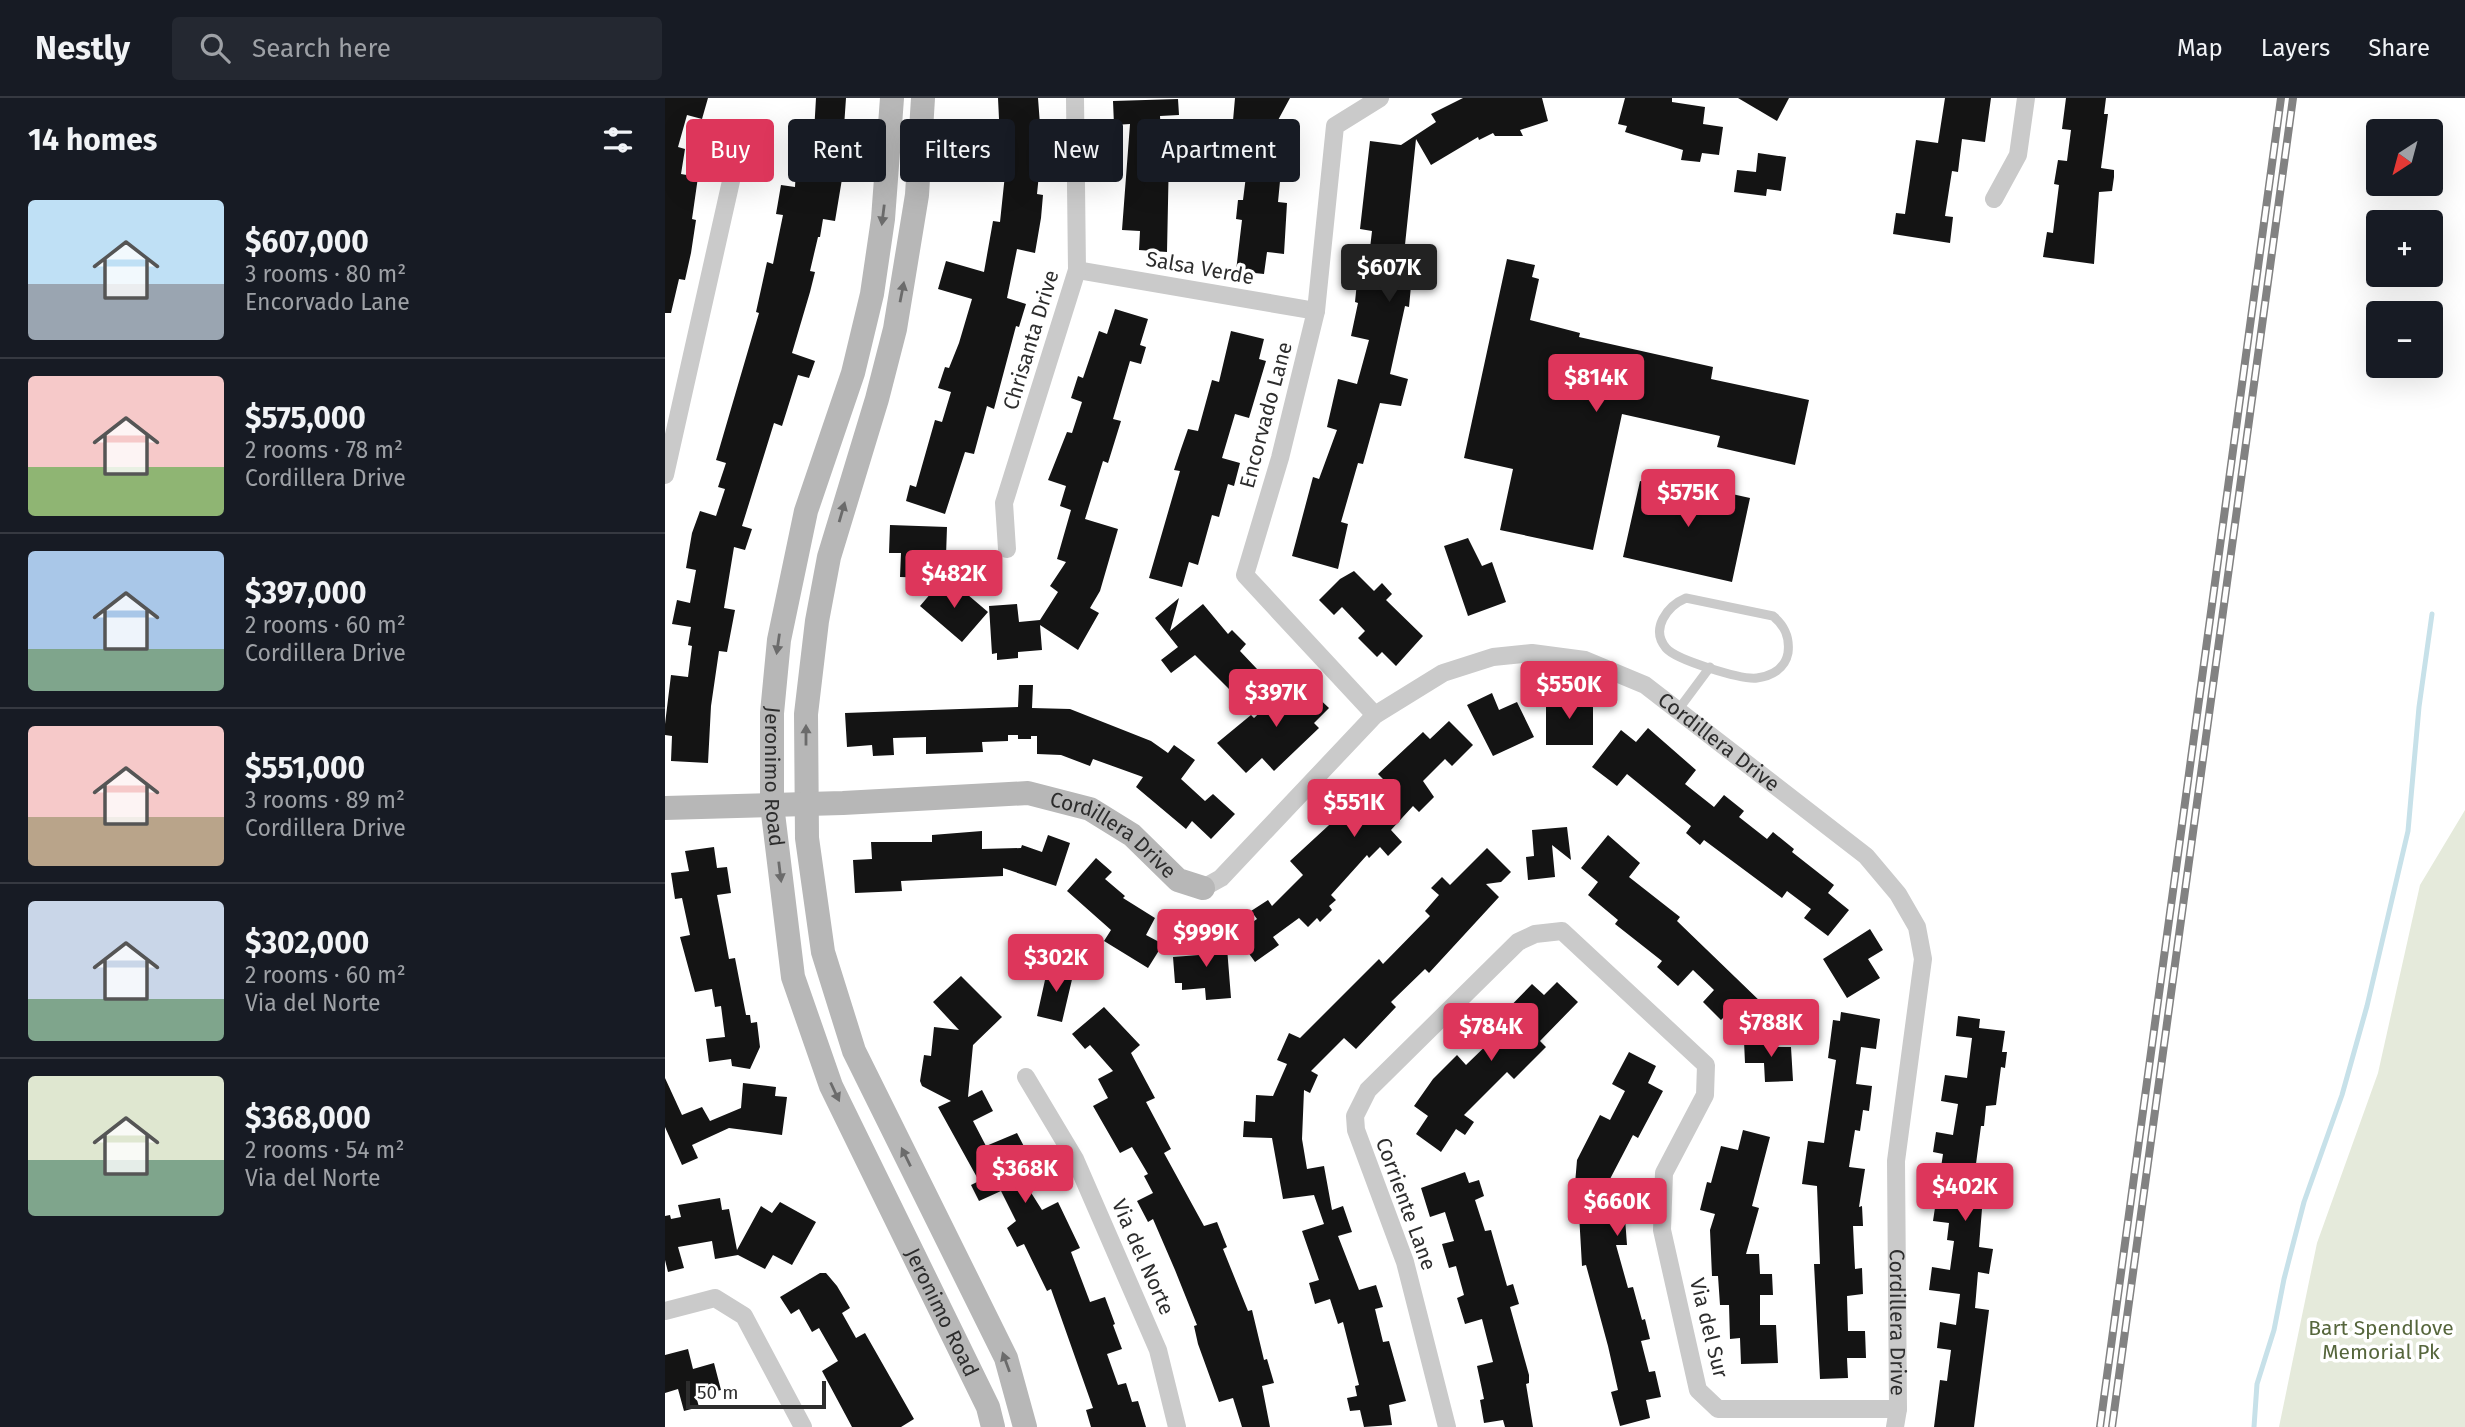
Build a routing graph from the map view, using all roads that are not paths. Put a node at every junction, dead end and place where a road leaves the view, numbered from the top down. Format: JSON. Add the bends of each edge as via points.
{"nodes":[{"id":1,"x":892,"y":98,"type":"edge"},
{"id":2,"x":923,"y":98,"type":"edge"},
{"id":3,"x":1075,"y":98,"type":"edge"},
{"id":4,"x":1380,"y":98,"type":"edge"},
{"id":5,"x":2026,"y":98,"type":"edge"},
{"id":6,"x":731,"y":182,"type":"edge"},
{"id":7,"x":1994,"y":199,"type":"dead end"},
{"id":8,"x":1077,"y":270,"type":"junction"},
{"id":9,"x":1316,"y":311,"type":"junction"},
{"id":10,"x":665,"y":475,"type":"edge"},
{"id":11,"x":1007,"y":549,"type":"dead end"},
{"id":12,"x":1710,"y":667,"type":"junction"},
{"id":13,"x":1678,"y":710,"type":"junction"},
{"id":14,"x":1375,"y":715,"type":"junction"},
{"id":15,"x":806,"y":804,"type":"junction"},
{"id":16,"x":772,"y":805,"type":"junction"},
{"id":17,"x":665,"y":808,"type":"edge"},
{"id":18,"x":1203,"y":888,"type":"joint"},
{"id":19,"x":1526,"y":936,"type":"joint"},
{"id":20,"x":1026,"y":1077,"type":"dead end"},
{"id":21,"x":665,"y":1311,"type":"edge"},
{"id":22,"x":1898,"y":1409,"type":"junction"},
{"id":23,"x":803,"y":1427,"type":"edge"},
{"id":24,"x":993,"y":1427,"type":"edge"},
{"id":25,"x":1025,"y":1427,"type":"edge"},
{"id":26,"x":1177,"y":1427,"type":"edge"},
{"id":27,"x":1447,"y":1427,"type":"edge"},
{"id":28,"x":1895,"y":1427,"type":"edge"}],
"edges":[{"from":1,"to":16,"type":"main road","name":"Jeronimo Road","one_way":true,"via":[[872,294],[853,373],[806,511],[779,640],[772,713]]},
{"from":15,"to":2,"type":"main road","name":"Jeronimo Road","one_way":true,"via":[[806,714],[817,621],[829,557],[895,329],[917,195]]},
{"from":3,"to":8,"type":"street","name":"Chrisanta Drive"},
{"from":4,"to":9,"type":"street","name":"Encorvado Lane","via":[[1335,126]]},
{"from":5,"to":7,"type":"street","via":[[2018,155]]},
{"from":6,"to":10,"type":"street"},
{"from":8,"to":9,"type":"street","name":"Salsa Verde"},
{"from":8,"to":11,"type":"street","name":"Chrisanta Drive","via":[[1004,503]]},
{"from":9,"to":14,"type":"street","name":"Encorvado Lane","via":[[1245,575]]},
{"from":12,"to":12,"type":"lane","via":[[1754,679],[1775,674],[1787,658],[1789,643],[1783,625],[1773,616],[1686,598],[1673,603],[1663,614],[1660,637],[1667,649],[1681,658]]},
{"from":12,"to":13,"type":"lane"},
{"from":13,"to":14,"type":"street","name":"Cordillera Drive","via":[[1645,685],[1585,660],[1532,653],[1493,657],[1443,673]]},
{"from":13,"to":22,"type":"street","name":"Cordillera Drive","via":[[1866,856],[1898,894],[1917,927],[1923,959],[1896,1161]]},
{"from":14,"to":18,"type":"street","name":"Cordillera Drive","via":[[1221,878]]},
{"from":15,"to":16,"type":"main road","name":"Cordillera Drive"},
{"from":15,"to":18,"type":"main road","name":"Cordillera Drive","via":[[1028,793],[1090,809],[1132,835],[1178,880]]},
{"from":25,"to":15,"type":"main road","name":"Jeronimo Road","one_way":true,"via":[[1006,1358],[854,1051],[823,952]]},
{"from":16,"to":17,"type":"main road","name":"Cordillera Drive"},
{"from":16,"to":24,"type":"main road","name":"Jeronimo Road","one_way":true,"via":[[793,977],[831,1086],[988,1407]]},
{"from":19,"to":22,"type":"street","name":"Via del Sur","via":[[1562,931],[1706,1065],[1705,1095],[1664,1173],[1662,1230],[1698,1390],[1718,1409]]},
{"from":19,"to":27,"type":"street","name":"Corriente Lane","via":[[1368,1090],[1355,1116],[1361,1146],[1405,1262]]},
{"from":20,"to":26,"type":"street","name":"Via del Norte","via":[[1075,1159],[1158,1350]]},
{"from":21,"to":23,"type":"street","via":[[715,1298],[744,1316]]},
{"from":22,"to":28,"type":"street","name":"Cordillera Drive"}]}
